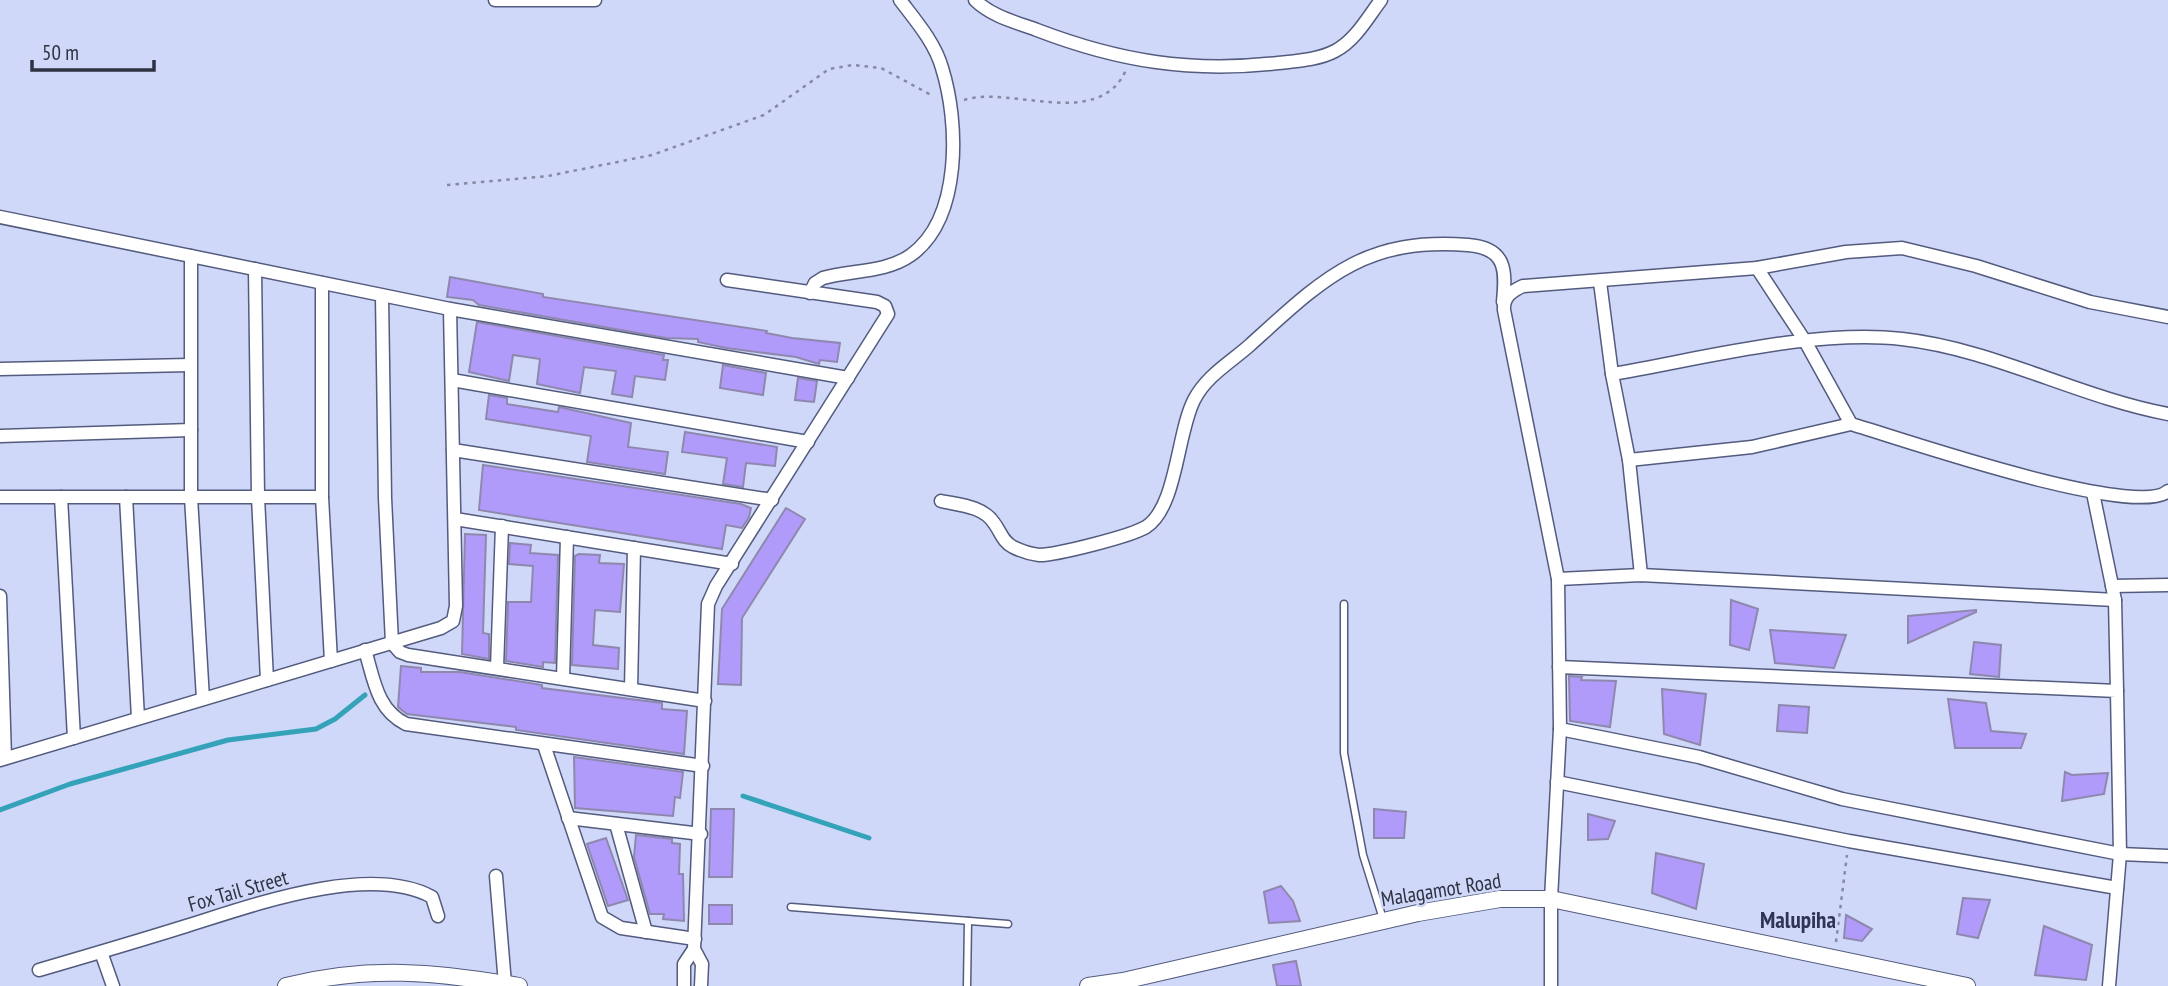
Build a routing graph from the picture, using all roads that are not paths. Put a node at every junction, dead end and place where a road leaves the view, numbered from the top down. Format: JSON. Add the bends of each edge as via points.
{"nodes":[{"id":1,"x":495,"y":0,"type":"edge"},
{"id":2,"x":595,"y":0,"type":"edge"},
{"id":3,"x":900,"y":0,"type":"edge"},
{"id":4,"x":975,"y":0,"type":"edge"},
{"id":5,"x":1381,"y":0,"type":"edge"},
{"id":6,"x":0,"y":217,"type":"edge"},
{"id":7,"x":191,"y":256,"type":"junction"},
{"id":8,"x":1757,"y":268,"type":"junction"},
{"id":9,"x":255,"y":270,"type":"junction"},
{"id":10,"x":727,"y":280,"type":"dead end"},
{"id":11,"x":1600,"y":282,"type":"junction"},
{"id":12,"x":322,"y":283,"type":"junction"},
{"id":13,"x":810,"y":293,"type":"junction"},
{"id":14,"x":382,"y":296,"type":"junction"},
{"id":15,"x":1503,"y":302,"type":"junction"},
{"id":16,"x":450,"y":309,"type":"junction"},
{"id":17,"x":2168,"y":317,"type":"edge"},
{"id":18,"x":1805,"y":341,"type":"junction"},
{"id":19,"x":190,"y":365,"type":"junction"},
{"id":20,"x":0,"y":369,"type":"edge"},
{"id":21,"x":1612,"y":374,"type":"junction"},
{"id":22,"x":848,"y":378,"type":"junction"},
{"id":23,"x":452,"y":380,"type":"junction"},
{"id":24,"x":2168,"y":414,"type":"edge"},
{"id":25,"x":1851,"y":424,"type":"junction"},
{"id":26,"x":191,"y":430,"type":"junction"},
{"id":27,"x":0,"y":436,"type":"edge"},
{"id":28,"x":808,"y":442,"type":"junction"},
{"id":29,"x":453,"y":450,"type":"junction"},
{"id":30,"x":1629,"y":460,"type":"junction"},
{"id":31,"x":2168,"y":491,"type":"edge"},
{"id":32,"x":2094,"y":493,"type":"junction"},
{"id":33,"x":0,"y":497,"type":"edge"},
{"id":34,"x":61,"y":497,"type":"junction"},
{"id":35,"x":126,"y":497,"type":"junction"},
{"id":36,"x":191,"y":497,"type":"junction"},
{"id":37,"x":258,"y":497,"type":"junction"},
{"id":38,"x":322,"y":497,"type":"junction"},
{"id":39,"x":772,"y":500,"type":"junction"},
{"id":40,"x":941,"y":501,"type":"dead end"},
{"id":41,"x":455,"y":519,"type":"junction"},
{"id":42,"x":502,"y":526,"type":"junction"},
{"id":43,"x":567,"y":537,"type":"junction"},
{"id":44,"x":634,"y":548,"type":"junction"},
{"id":45,"x":732,"y":564,"type":"junction"},
{"id":46,"x":1641,"y":575,"type":"junction"},
{"id":47,"x":1558,"y":579,"type":"junction"},
{"id":48,"x":2168,"y":585,"type":"edge"},
{"id":49,"x":2112,"y":586,"type":"junction"},
{"id":50,"x":0,"y":596,"type":"edge"},
{"id":51,"x":2115,"y":600,"type":"junction"},
{"id":52,"x":1344,"y":604,"type":"dead end"},
{"id":53,"x":392,"y":643,"type":"junction"},
{"id":54,"x":365,"y":650,"type":"junction"},
{"id":55,"x":331,"y":660,"type":"junction"},
{"id":56,"x":1559,"y":667,"type":"junction"},
{"id":57,"x":497,"y":668,"type":"junction"},
{"id":58,"x":563,"y":678,"type":"junction"},
{"id":59,"x":267,"y":680,"type":"junction"},
{"id":60,"x":631,"y":689,"type":"junction"},
{"id":61,"x":2117,"y":691,"type":"junction"},
{"id":62,"x":203,"y":699,"type":"junction"},
{"id":63,"x":705,"y":701,"type":"junction"},
{"id":64,"x":138,"y":718,"type":"junction"},
{"id":65,"x":1560,"y":729,"type":"junction"},
{"id":66,"x":74,"y":737,"type":"junction"},
{"id":67,"x":544,"y":745,"type":"junction"},
{"id":68,"x":3,"y":759,"type":"edge"},
{"id":69,"x":703,"y":766,"type":"junction"},
{"id":70,"x":1557,"y":782,"type":"junction"},
{"id":71,"x":568,"y":818,"type":"junction"},
{"id":72,"x":616,"y":824,"type":"junction"},
{"id":73,"x":701,"y":834,"type":"junction"},
{"id":74,"x":2120,"y":854,"type":"junction"},
{"id":75,"x":2168,"y":856,"type":"edge"},
{"id":76,"x":496,"y":876,"type":"dead end"},
{"id":77,"x":2117,"y":888,"type":"junction"},
{"id":78,"x":1551,"y":900,"type":"junction"},
{"id":79,"x":791,"y":907,"type":"dead end"},
{"id":80,"x":438,"y":916,"type":"dead end"},
{"id":81,"x":968,"y":921,"type":"junction"},
{"id":82,"x":1384,"y":921,"type":"junction"},
{"id":83,"x":1008,"y":924,"type":"dead end"},
{"id":84,"x":646,"y":932,"type":"junction"},
{"id":85,"x":694,"y":944,"type":"junction"},
{"id":86,"x":102,"y":952,"type":"junction"},
{"id":87,"x":40,"y":971,"type":"dead end"},
{"id":88,"x":512,"y":985,"type":"edge"},
{"id":89,"x":113,"y":986,"type":"edge"},
{"id":90,"x":286,"y":986,"type":"edge"},
{"id":91,"x":684,"y":986,"type":"edge"},
{"id":92,"x":701,"y":986,"type":"edge"},
{"id":93,"x":967,"y":986,"type":"edge"},
{"id":94,"x":1088,"y":986,"type":"edge"},
{"id":95,"x":1551,"y":986,"type":"edge"},
{"id":96,"x":1967,"y":986,"type":"edge"},
{"id":97,"x":2109,"y":986,"type":"edge"}],
"edges":[{"from":1,"to":2,"type":"street"},
{"from":3,"to":13,"type":"street","via":[[943,69],[953,141],[948,198],[929,236],[911,255],[894,264],[823,278]]},
{"from":4,"to":5,"type":"street","via":[[995,15],[1101,53],[1192,66],[1247,66],[1322,56],[1349,41]]},
{"from":6,"to":7,"type":"street"},
{"from":7,"to":9,"type":"street"},
{"from":7,"to":19,"type":"street"},
{"from":8,"to":11,"type":"street"},
{"from":8,"to":17,"type":"street","via":[[1856,250],[1902,248],[2090,302]]},
{"from":8,"to":18,"type":"street"},
{"from":9,"to":12,"type":"street"},
{"from":9,"to":37,"type":"street"},
{"from":10,"to":13,"type":"street"},
{"from":11,"to":15,"type":"street","via":[[1523,286]]},
{"from":11,"to":21,"type":"street"},
{"from":12,"to":14,"type":"street"},
{"from":12,"to":38,"type":"street"},
{"from":13,"to":22,"type":"street","via":[[877,302],[887,309],[887,317]]},
{"from":14,"to":16,"type":"street"},
{"from":14,"to":53,"type":"street"},
{"from":15,"to":40,"type":"street","via":[[1506,272],[1499,257],[1489,250],[1444,244],[1411,246],[1378,251],[1352,263],[1289,308],[1204,383],[1183,426],[1158,517],[1128,534],[1054,553],[1026,552],[1006,542],[988,515]]},
{"from":15,"to":47,"type":"street"},
{"from":16,"to":22,"type":"street"},
{"from":16,"to":23,"type":"street"},
{"from":18,"to":21,"type":"street"},
{"from":18,"to":24,"type":"street","via":[[1903,339],[1986,359],[2126,406]]},
{"from":18,"to":25,"type":"street"},
{"from":19,"to":20,"type":"street"},
{"from":19,"to":26,"type":"street"},
{"from":21,"to":30,"type":"street"},
{"from":22,"to":28,"type":"street"},
{"from":23,"to":28,"type":"street"},
{"from":23,"to":29,"type":"street"},
{"from":25,"to":30,"type":"street","via":[[1752,447]]},
{"from":25,"to":32,"type":"street"},
{"from":26,"to":27,"type":"street"},
{"from":26,"to":36,"type":"street"},
{"from":28,"to":39,"type":"street"},
{"from":29,"to":39,"type":"street"},
{"from":29,"to":41,"type":"street"},
{"from":30,"to":46,"type":"street"},
{"from":31,"to":32,"type":"street","via":[[2151,498]]},
{"from":32,"to":49,"type":"street"},
{"from":33,"to":34,"type":"street"},
{"from":34,"to":35,"type":"street"},
{"from":34,"to":66,"type":"street"},
{"from":35,"to":36,"type":"street"},
{"from":35,"to":64,"type":"street"},
{"from":36,"to":37,"type":"street"},
{"from":36,"to":62,"type":"street"},
{"from":37,"to":38,"type":"street"},
{"from":37,"to":59,"type":"street"},
{"from":38,"to":55,"type":"street"},
{"from":39,"to":45,"type":"street"},
{"from":41,"to":42,"type":"street"},
{"from":41,"to":53,"type":"street","via":[[453,621]]},
{"from":42,"to":43,"type":"street"},
{"from":42,"to":57,"type":"street"},
{"from":43,"to":44,"type":"street"},
{"from":43,"to":58,"type":"street"},
{"from":44,"to":45,"type":"street"},
{"from":44,"to":60,"type":"street"},
{"from":45,"to":63,"type":"street","via":[[708,604]]},
{"from":46,"to":47,"type":"street"},
{"from":46,"to":51,"type":"street"},
{"from":47,"to":56,"type":"street"},
{"from":48,"to":49,"type":"street"},
{"from":49,"to":51,"type":"street"},
{"from":50,"to":68,"type":"street"},
{"from":51,"to":61,"type":"street"},
{"from":52,"to":82,"type":"lane","via":[[1344,753],[1363,855]]},
{"from":53,"to":54,"type":"street"},
{"from":53,"to":57,"type":"street","via":[[408,654]]},
{"from":54,"to":55,"type":"street"},
{"from":54,"to":67,"type":"street","via":[[383,706],[396,719],[418,727]]},
{"from":55,"to":59,"type":"street"},
{"from":56,"to":61,"type":"street"},
{"from":56,"to":65,"type":"street"},
{"from":57,"to":58,"type":"street"},
{"from":58,"to":60,"type":"street"},
{"from":59,"to":62,"type":"street"},
{"from":60,"to":63,"type":"street"},
{"from":61,"to":74,"type":"street"},
{"from":62,"to":64,"type":"street"},
{"from":63,"to":69,"type":"street"},
{"from":64,"to":66,"type":"street"},
{"from":65,"to":70,"type":"street"},
{"from":65,"to":74,"type":"street","via":[[1699,757],[1842,799]]},
{"from":66,"to":68,"type":"street"},
{"from":67,"to":69,"type":"street"},
{"from":67,"to":71,"type":"street"},
{"from":69,"to":73,"type":"street"},
{"from":70,"to":77,"type":"street","via":[[1849,841]]},
{"from":70,"to":78,"type":"street"},
{"from":71,"to":72,"type":"street"},
{"from":71,"to":84,"type":"street","via":[[602,917],[610,924]]},
{"from":72,"to":73,"type":"street"},
{"from":72,"to":84,"type":"street"},
{"from":73,"to":85,"type":"street"},
{"from":74,"to":75,"type":"street"},
{"from":74,"to":77,"type":"street"},
{"from":76,"to":88,"type":"street"},
{"from":77,"to":97,"type":"street"},
{"from":78,"to":82,"type":"street","name":"Malagamot Road","via":[[1500,900]]},
{"from":78,"to":95,"type":"street"},
{"from":78,"to":96,"type":"street","name":"Malagamot Road"},
{"from":79,"to":81,"type":"lane"},
{"from":80,"to":86,"type":"street","name":"Fox Tail Street","via":[[432,897],[421,892],[379,886],[336,887],[268,901]]},
{"from":81,"to":83,"type":"lane"},
{"from":81,"to":93,"type":"lane"},
{"from":82,"to":94,"type":"street","name":"Malagamot Road"},
{"from":84,"to":85,"type":"street"},
{"from":85,"to":91,"type":"street","via":[[684,964]]},
{"from":85,"to":92,"type":"street","via":[[702,964]]},
{"from":86,"to":87,"type":"street","name":"Fox Tail Street"},
{"from":86,"to":89,"type":"street"},
{"from":88,"to":90,"type":"street","via":[[393,971],[355,972]]}]}
